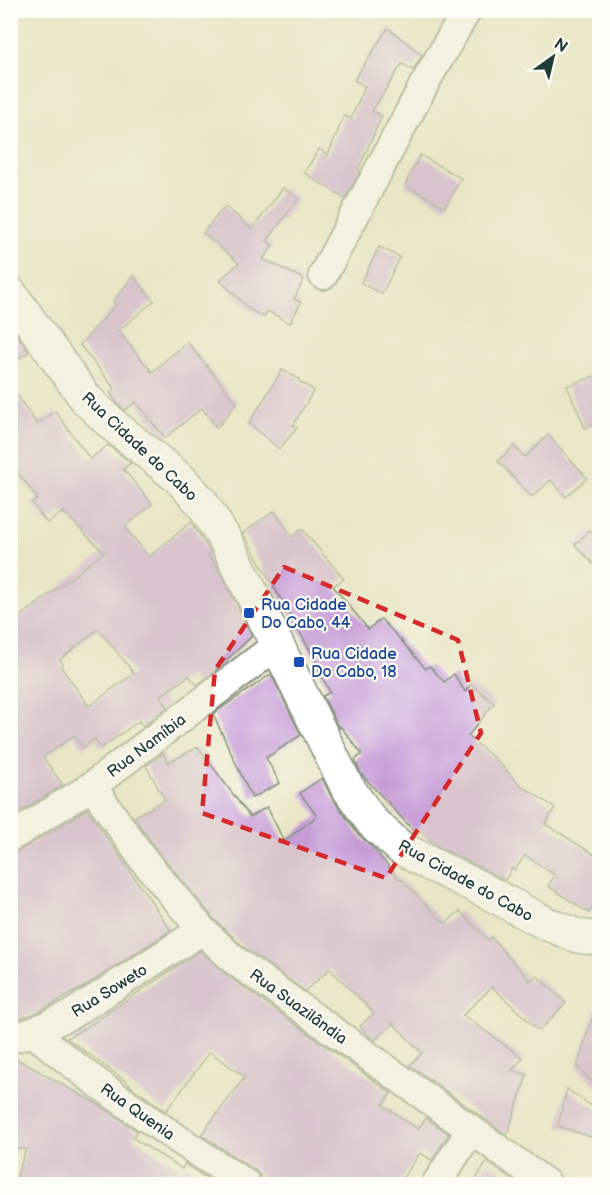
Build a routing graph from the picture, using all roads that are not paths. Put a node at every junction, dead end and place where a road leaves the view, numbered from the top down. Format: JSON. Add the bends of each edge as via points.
{"nodes":[{"id":1,"x":467,"y":10,"type":"edge"},
{"id":2,"x":323,"y":274,"type":"dead end"},
{"id":3,"x":10,"y":293,"type":"edge"},
{"id":4,"x":277,"y":645,"type":"junction"},
{"id":5,"x":92,"y":786,"type":"junction"},
{"id":6,"x":10,"y":837,"type":"edge"},
{"id":7,"x":202,"y":930,"type":"junction"},
{"id":8,"x":600,"y":939,"type":"edge"},
{"id":9,"x":22,"y":1035,"type":"edge"},
{"id":10,"x":471,"y":1130,"type":"junction"},
{"id":11,"x":246,"y":1185,"type":"edge"},
{"id":12,"x":436,"y":1185,"type":"edge"},
{"id":13,"x":547,"y":1185,"type":"edge"}],
"edges":[{"from":1,"to":2,"type":"street"},
{"from":3,"to":4,"type":"street","name":"Rua Cidade do Cabo","via":[[86,399],[179,478],[202,503],[226,541]]},
{"from":4,"to":5,"type":"street","name":"Rua Namíbia"},
{"from":4,"to":8,"type":"street","name":"Rua Cidade do Cabo","via":[[346,785],[372,822],[401,848],[430,864],[545,923],[578,936]]},
{"from":5,"to":6,"type":"street","name":"Rua Namíbia"},
{"from":5,"to":7,"type":"street","name":"Rua Suazilândia","via":[[143,859]]},
{"from":7,"to":9,"type":"street","name":"Rua Soweto","via":[[72,1014]]},
{"from":7,"to":10,"type":"street","name":"Rua Suazilândia","via":[[234,960]]},
{"from":9,"to":11,"type":"street","name":"Rua Quenia","via":[[65,1058]]},
{"from":10,"to":12,"type":"street"},
{"from":10,"to":13,"type":"street","name":"Rua Suazilândia"}]}
